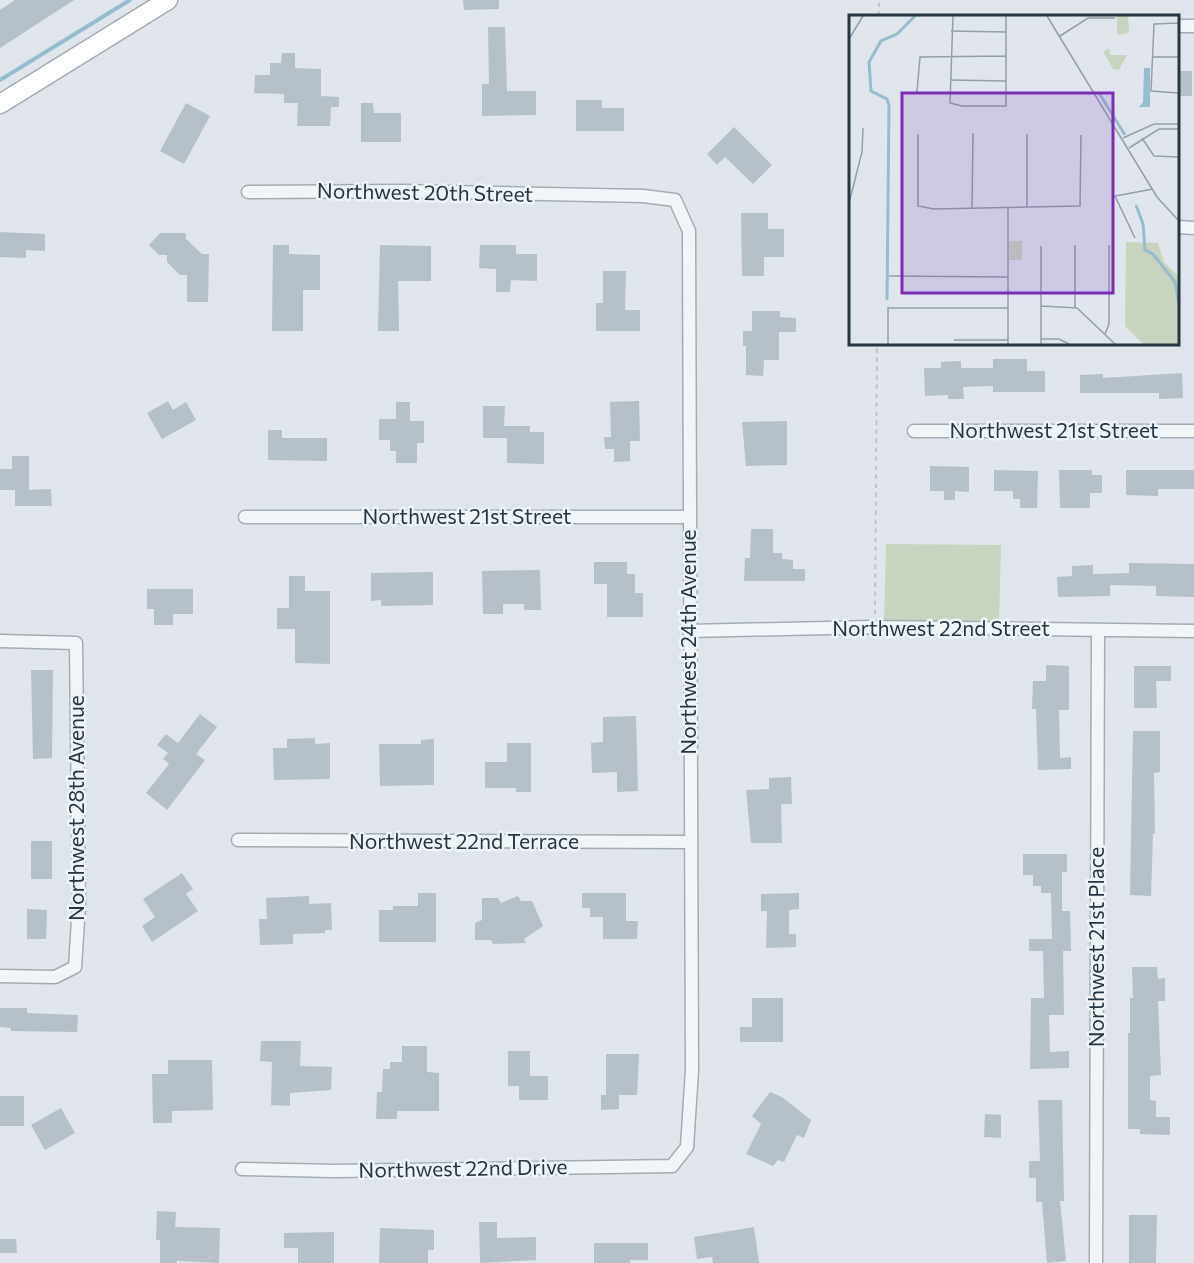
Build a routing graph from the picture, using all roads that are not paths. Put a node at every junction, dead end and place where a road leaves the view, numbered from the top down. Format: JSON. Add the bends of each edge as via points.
{"nodes":[{"id":1,"x":168,"y":0,"type":"edge"},
{"id":2,"x":0,"y":104,"type":"edge"},
{"id":3,"x":248,"y":192,"type":"dead end"},
{"id":4,"x":602,"y":195,"type":"joint"},
{"id":5,"x":1179,"y":227,"type":"edge"},
{"id":6,"x":1194,"y":228,"type":"edge"},
{"id":7,"x":914,"y":431,"type":"dead end"},
{"id":8,"x":1194,"y":431,"type":"edge"},
{"id":9,"x":245,"y":517,"type":"dead end"},
{"id":10,"x":689,"y":517,"type":"junction"},
{"id":11,"x":1098,"y":630,"type":"junction"},
{"id":12,"x":689,"y":631,"type":"junction"},
{"id":13,"x":1194,"y":631,"type":"edge"},
{"id":14,"x":0,"y":641,"type":"edge"},
{"id":15,"x":238,"y":840,"type":"dead end"},
{"id":16,"x":689,"y":842,"type":"junction"},
{"id":17,"x":0,"y":976,"type":"edge"},
{"id":18,"x":680,"y":1157,"type":"joint"},
{"id":19,"x":242,"y":1169,"type":"dead end"},
{"id":20,"x":1096,"y":1263,"type":"edge"}],
"edges":[{"from":1,"to":2,"type":"street"},
{"from":3,"to":4,"type":"street","name":"Northwest 20th Street"},
{"from":4,"to":10,"type":"street","name":"Northwest 24th Avenue","via":[[675,200],[689,231]]},
{"from":5,"to":6,"type":"street"},
{"from":7,"to":8,"type":"street","name":"Northwest 21st Street"},
{"from":9,"to":10,"type":"street","name":"Northwest 21st Street"},
{"from":10,"to":12,"type":"street","name":"Northwest 24th Avenue"},
{"from":11,"to":12,"type":"street","name":"Northwest 22nd Street","via":[[875,627]]},
{"from":11,"to":13,"type":"street","name":"Northwest 22nd Street"},
{"from":11,"to":20,"type":"street","name":"Northwest 21st Place"},
{"from":12,"to":16,"type":"street","name":"Northwest 24th Avenue"},
{"from":14,"to":17,"type":"street","name":"Northwest 28th Avenue","via":[[74,643],[78,679],[79,905],[75,967],[55,977]]},
{"from":15,"to":16,"type":"street","name":"Northwest 22nd Terrace"},
{"from":16,"to":18,"type":"street","name":"Northwest 24th Avenue","via":[[692,1070],[687,1147]]},
{"from":18,"to":19,"type":"street","name":"Northwest 22nd Drive","via":[[672,1166],[646,1167]]}]}
